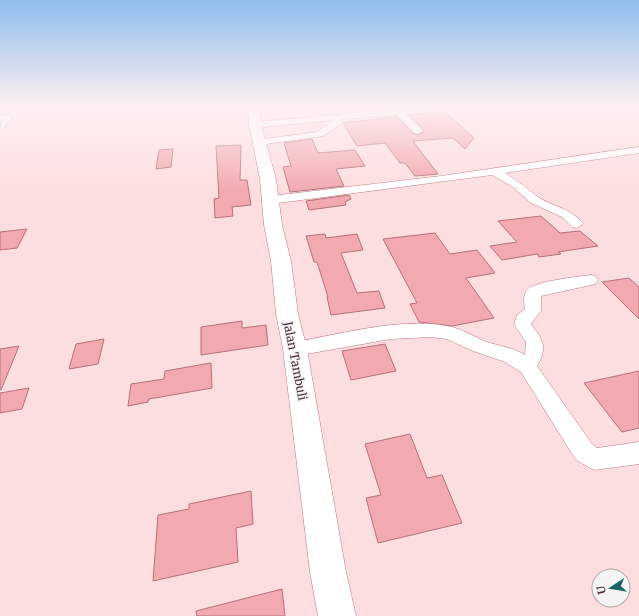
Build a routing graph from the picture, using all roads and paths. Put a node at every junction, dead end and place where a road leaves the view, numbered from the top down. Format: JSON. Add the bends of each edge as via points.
{"nodes":[{"id":1,"x":258,"y":134,"type":"edge"},
{"id":2,"x":639,"y":150,"type":"edge"},
{"id":3,"x":494,"y":171,"type":"junction"},
{"id":4,"x":271,"y":200,"type":"junction"},
{"id":5,"x":576,"y":224,"type":"dead end"},
{"id":6,"x":591,"y":280,"type":"dead end"},
{"id":7,"x":295,"y":349,"type":"junction"},
{"id":8,"x":527,"y":367,"type":"junction"},
{"id":9,"x":639,"y":453,"type":"edge"},
{"id":10,"x":337,"y":616,"type":"edge"}],
"edges":[{"from":1,"to":4,"type":"street","name":"Jalan Tambuli"},
{"from":2,"to":3,"type":"street"},
{"from":3,"to":4,"type":"street"},
{"from":3,"to":5,"type":"street","via":[[535,200],[566,214]]},
{"from":4,"to":7,"type":"street","name":"Jalan Tambuli","via":[[287,314]]},
{"from":6,"to":8,"type":"street","via":[[533,293],[533,311],[523,322],[524,328],[535,343],[536,352]]},
{"from":7,"to":8,"type":"street","via":[[387,334],[436,331],[449,333],[470,343],[518,358]]},
{"from":7,"to":10,"type":"street","name":"Jalan Tambuli","via":[[328,572]]},
{"from":8,"to":9,"type":"street","via":[[584,452],[594,459]]}]}
